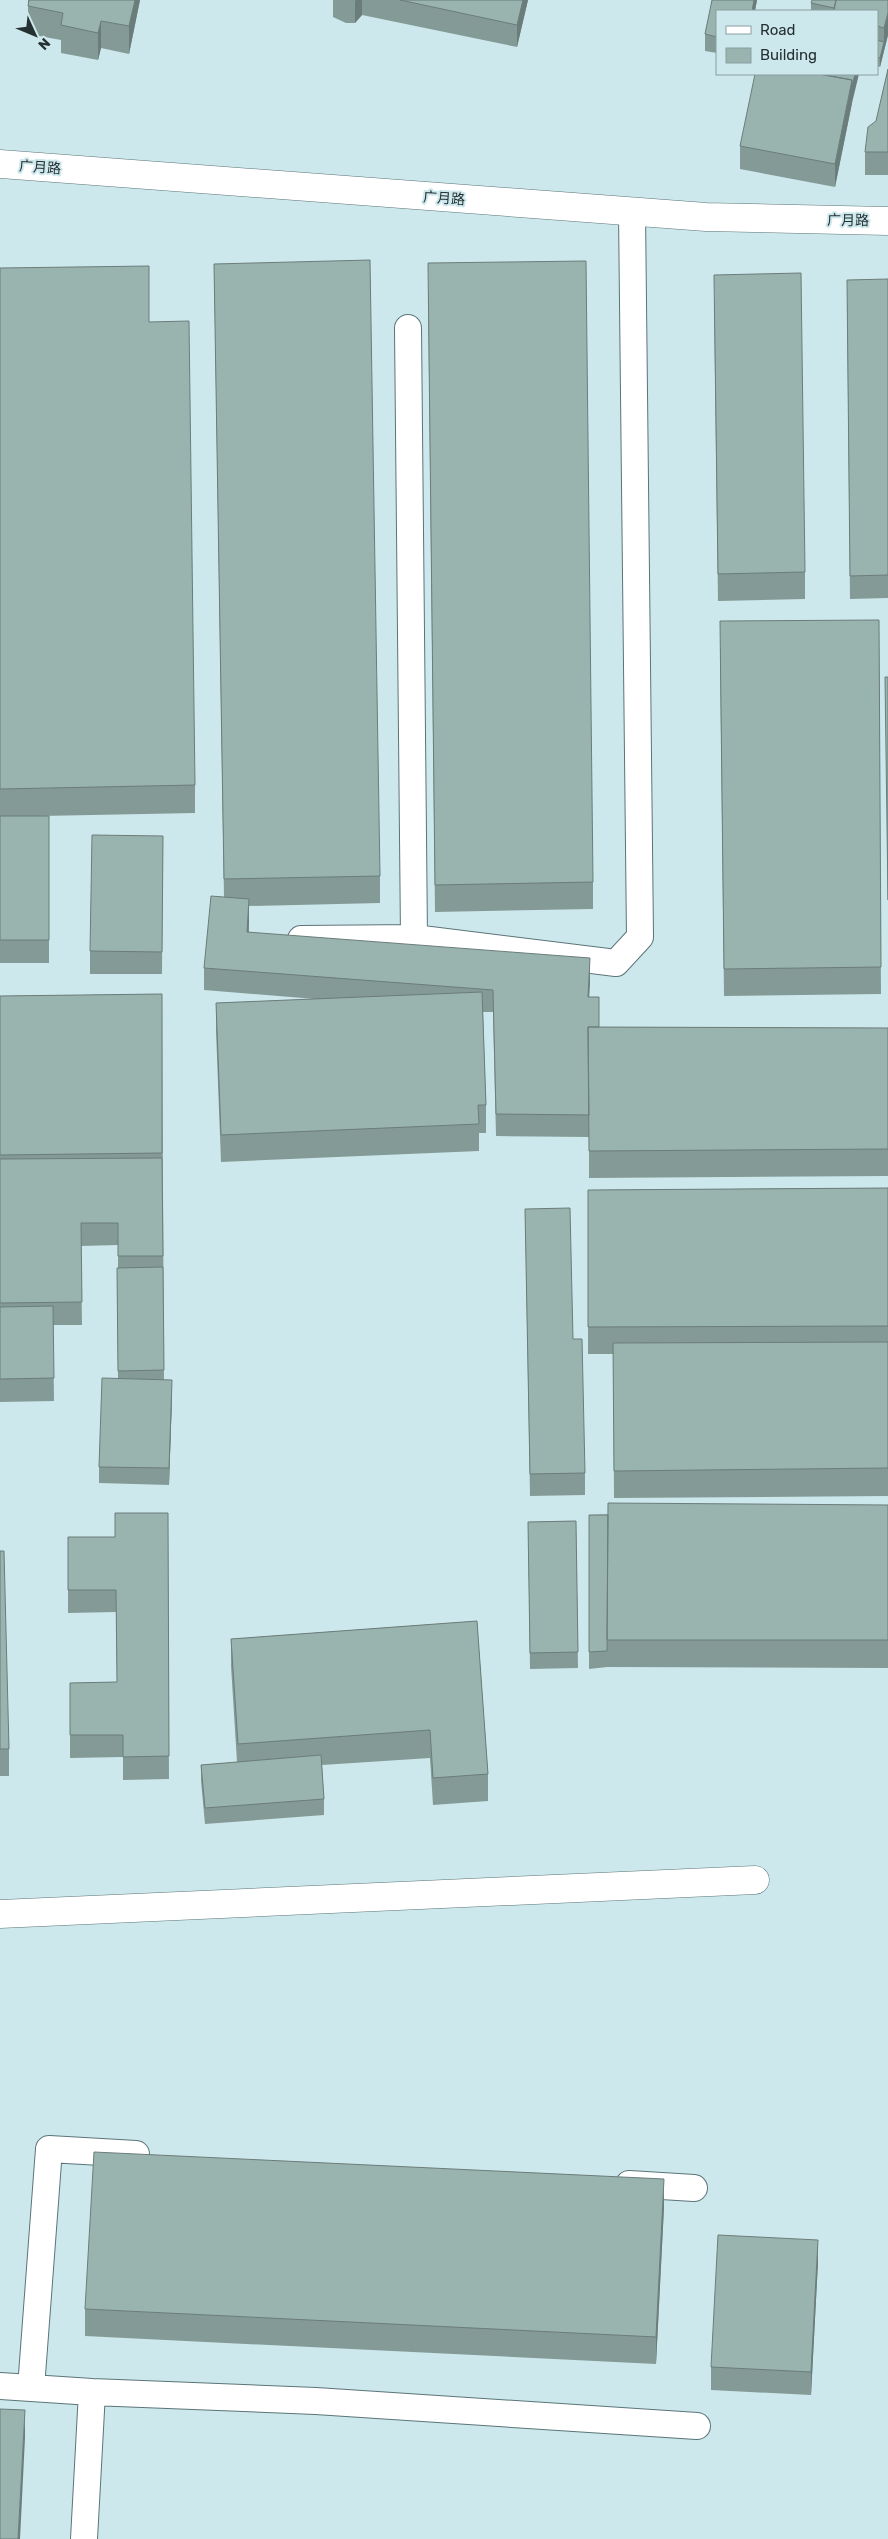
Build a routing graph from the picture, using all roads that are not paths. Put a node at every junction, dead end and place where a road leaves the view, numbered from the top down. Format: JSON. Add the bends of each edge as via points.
{"nodes":[{"id":1,"x":0,"y":164,"type":"edge"},
{"id":2,"x":632,"y":212,"type":"junction"},
{"id":3,"x":888,"y":221,"type":"edge"},
{"id":4,"x":408,"y":328,"type":"dead end"},
{"id":5,"x":414,"y":938,"type":"junction"},
{"id":6,"x":274,"y":939,"type":"edge"},
{"id":7,"x":755,"y":1880,"type":"dead end"},
{"id":8,"x":0,"y":1914,"type":"edge"},
{"id":9,"x":158,"y":2156,"type":"edge"},
{"id":10,"x":604,"y":2182,"type":"edge"},
{"id":11,"x":694,"y":2188,"type":"dead end"},
{"id":12,"x":0,"y":2386,"type":"edge"},
{"id":13,"x":31,"y":2388,"type":"junction"},
{"id":14,"x":92,"y":2392,"type":"junction"},
{"id":15,"x":697,"y":2426,"type":"dead end"},
{"id":16,"x":84,"y":2539,"type":"edge"}],
"edges":[{"from":1,"to":2,"type":"street","name":"广月路"},
{"from":2,"to":3,"type":"street","name":"广月路"},
{"from":2,"to":5,"type":"lane","via":[[640,937],[616,963]]},
{"from":4,"to":5,"type":"lane"},
{"from":5,"to":6,"type":"lane"},
{"from":7,"to":8,"type":"street"},
{"from":9,"to":13,"type":"lane","via":[[49,2149]]},
{"from":10,"to":11,"type":"lane"},
{"from":12,"to":13,"type":"lane"},
{"from":13,"to":14,"type":"lane"},
{"from":14,"to":15,"type":"lane","via":[[316,2401]]},
{"from":14,"to":16,"type":"lane"}]}
